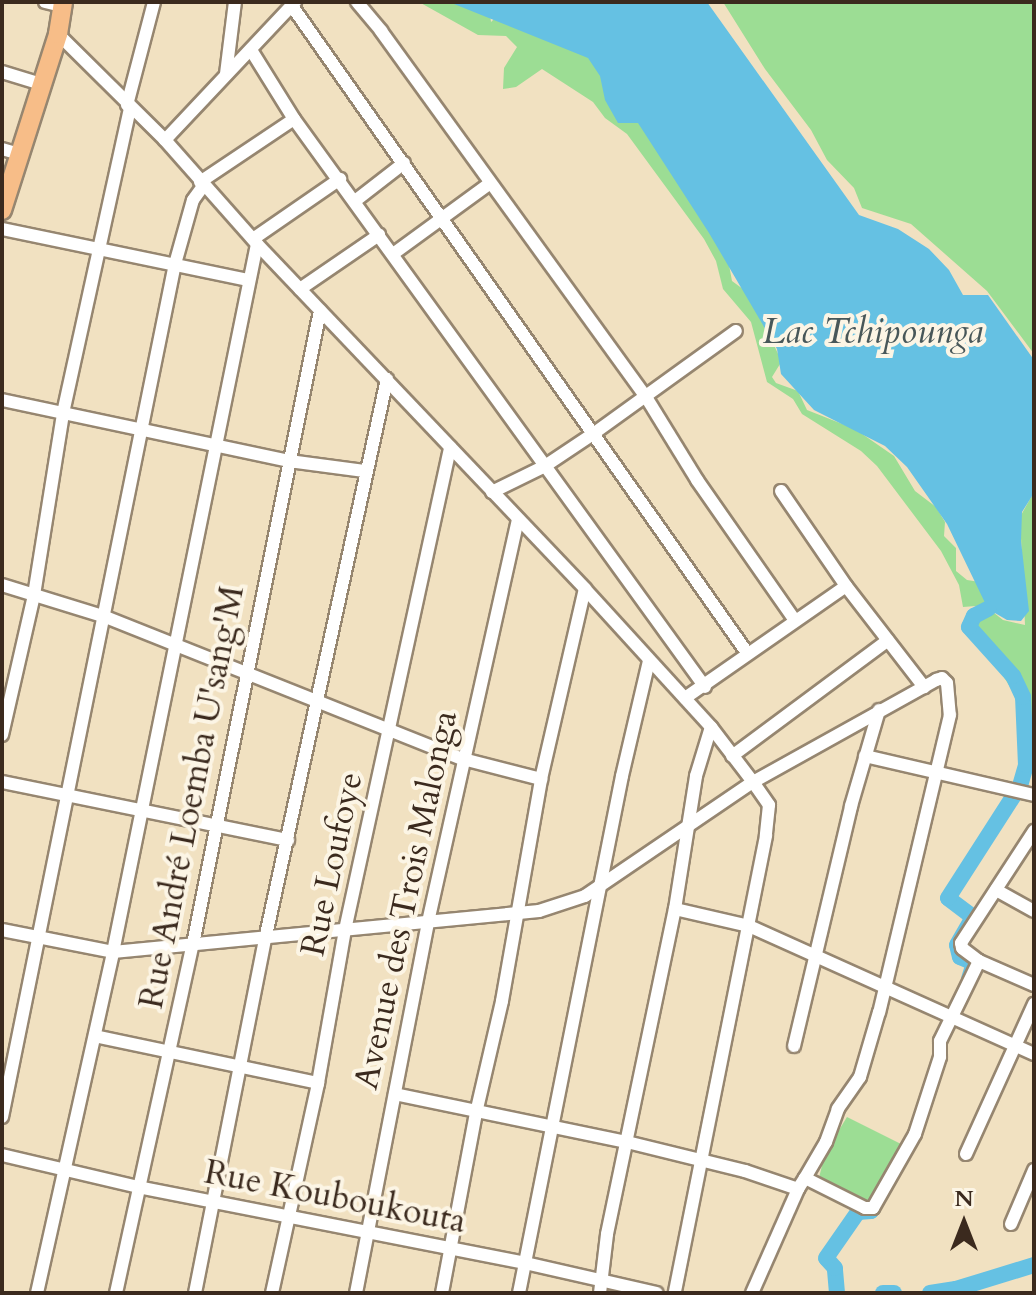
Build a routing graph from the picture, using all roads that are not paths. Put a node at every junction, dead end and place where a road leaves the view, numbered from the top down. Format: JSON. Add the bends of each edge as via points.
{"nodes":[{"id":1,"x":154,"y":2,"type":"edge"},
{"id":2,"x":235,"y":2,"type":"edge"},
{"id":3,"x":357,"y":2,"type":"edge"},
{"id":4,"x":57,"y":3,"type":"edge"},
{"id":5,"x":293,"y":4,"type":"edge"},
{"id":6,"x":58,"y":34,"type":"junction"},
{"id":7,"x":251,"y":50,"type":"junction"},
{"id":8,"x":2,"y":72,"type":"edge"},
{"id":9,"x":226,"y":74,"type":"junction"},
{"id":10,"x":41,"y":84,"type":"junction"},
{"id":11,"x":129,"y":106,"type":"junction"},
{"id":12,"x":294,"y":119,"type":"junction"},
{"id":13,"x":165,"y":140,"type":"junction"},
{"id":14,"x":11,"y":152,"type":"edge"},
{"id":15,"x":404,"y":163,"type":"junction"},
{"id":16,"x":340,"y":179,"type":"junction"},
{"id":17,"x":202,"y":184,"type":"junction"},
{"id":18,"x":489,"y":184,"type":"junction"},
{"id":19,"x":355,"y":201,"type":"junction"},
{"id":20,"x":2,"y":210,"type":"edge"},
{"id":21,"x":442,"y":218,"type":"junction"},
{"id":22,"x":2,"y":229,"type":"edge"},
{"id":23,"x":379,"y":235,"type":"junction"},
{"id":24,"x":255,"y":241,"type":"junction"},
{"id":25,"x":99,"y":250,"type":"junction"},
{"id":26,"x":393,"y":254,"type":"junction"},
{"id":27,"x":175,"y":264,"type":"junction"},
{"id":28,"x":249,"y":280,"type":"junction"},
{"id":29,"x":300,"y":289,"type":"junction"},
{"id":30,"x":320,"y":311,"type":"junction"},
{"id":31,"x":736,"y":331,"type":"dead end"},
{"id":32,"x":387,"y":379,"type":"junction"},
{"id":33,"x":646,"y":397,"type":"junction"},
{"id":34,"x":2,"y":400,"type":"edge"},
{"id":35,"x":63,"y":413,"type":"junction"},
{"id":36,"x":141,"y":428,"type":"junction"},
{"id":37,"x":593,"y":434,"type":"junction"},
{"id":38,"x":214,"y":444,"type":"junction"},
{"id":39,"x":450,"y":447,"type":"junction"},
{"id":40,"x":289,"y":461,"type":"junction"},
{"id":41,"x":545,"y":466,"type":"junction"},
{"id":42,"x":364,"y":471,"type":"junction"},
{"id":43,"x":781,"y":491,"type":"dead end"},
{"id":44,"x":492,"y":492,"type":"junction"},
{"id":45,"x":518,"y":519,"type":"junction"},
{"id":46,"x":2,"y":585,"type":"edge"},
{"id":47,"x":846,"y":586,"type":"junction"},
{"id":48,"x":585,"y":589,"type":"junction"},
{"id":49,"x":34,"y":595,"type":"junction"},
{"id":50,"x":103,"y":616,"type":"junction"},
{"id":51,"x":794,"y":619,"type":"junction"},
{"id":52,"x":888,"y":640,"type":"junction"},
{"id":53,"x":174,"y":644,"type":"junction"},
{"id":54,"x":748,"y":654,"type":"junction"},
{"id":55,"x":649,"y":661,"type":"junction"},
{"id":56,"x":246,"y":673,"type":"junction"},
{"id":57,"x":705,"y":687,"type":"junction"},
{"id":58,"x":924,"y":687,"type":"junction"},
{"id":59,"x":685,"y":698,"type":"junction"},
{"id":60,"x":318,"y":701,"type":"junction"},
{"id":61,"x":879,"y":710,"type":"junction"},
{"id":62,"x":711,"y":727,"type":"junction"},
{"id":63,"x":388,"y":731,"type":"junction"},
{"id":64,"x":2,"y":735,"type":"edge"},
{"id":65,"x":732,"y":756,"type":"junction"},
{"id":66,"x":865,"y":756,"type":"junction"},
{"id":67,"x":463,"y":759,"type":"junction"},
{"id":68,"x":936,"y":773,"type":"junction"},
{"id":69,"x":541,"y":779,"type":"junction"},
{"id":70,"x":2,"y":782,"type":"edge"},
{"id":71,"x":753,"y":782,"type":"junction"},
{"id":72,"x":66,"y":794,"type":"junction"},
{"id":73,"x":1034,"y":795,"type":"edge"},
{"id":74,"x":141,"y":811,"type":"junction"},
{"id":75,"x":688,"y":825,"type":"junction"},
{"id":76,"x":215,"y":827,"type":"junction"},
{"id":77,"x":1032,"y":838,"type":"edge"},
{"id":78,"x":288,"y":840,"type":"junction"},
{"id":79,"x":603,"y":882,"type":"junction"},
{"id":80,"x":996,"y":890,"type":"junction"},
{"id":81,"x":675,"y":909,"type":"junction"},
{"id":82,"x":1034,"y":911,"type":"edge"},
{"id":83,"x":518,"y":912,"type":"junction"},
{"id":84,"x":428,"y":922,"type":"junction"},
{"id":85,"x":749,"y":926,"type":"junction"},
{"id":86,"x":2,"y":930,"type":"edge"},
{"id":87,"x":345,"y":930,"type":"junction"},
{"id":88,"x":266,"y":935,"type":"junction"},
{"id":89,"x":38,"y":936,"type":"junction"},
{"id":90,"x":193,"y":944,"type":"junction"},
{"id":91,"x":113,"y":952,"type":"junction"},
{"id":92,"x":817,"y":955,"type":"junction"},
{"id":93,"x":979,"y":961,"type":"junction"},
{"id":94,"x":886,"y":985,"type":"junction"},
{"id":95,"x":1034,"y":985,"type":"edge"},
{"id":96,"x":1034,"y":1004,"type":"edge"},
{"id":97,"x":952,"y":1015,"type":"junction"},
{"id":98,"x":95,"y":1036,"type":"junction"},
{"id":99,"x":1015,"y":1045,"type":"junction"},
{"id":100,"x":794,"y":1046,"type":"dead end"},
{"id":101,"x":169,"y":1052,"type":"junction"},
{"id":102,"x":1034,"y":1054,"type":"edge"},
{"id":103,"x":241,"y":1064,"type":"junction"},
{"id":104,"x":318,"y":1083,"type":"junction"},
{"id":105,"x":395,"y":1094,"type":"junction"},
{"id":106,"x":476,"y":1113,"type":"junction"},
{"id":107,"x":2,"y":1117,"type":"edge"},
{"id":108,"x":552,"y":1129,"type":"junction"},
{"id":109,"x":627,"y":1142,"type":"junction"},
{"id":110,"x":966,"y":1154,"type":"dead end"},
{"id":111,"x":2,"y":1155,"type":"edge"},
{"id":112,"x":702,"y":1161,"type":"junction"},
{"id":113,"x":66,"y":1169,"type":"junction"},
{"id":114,"x":1034,"y":1170,"type":"edge"},
{"id":115,"x":801,"y":1183,"type":"junction"},
{"id":116,"x":138,"y":1187,"type":"junction"},
{"id":117,"x":213,"y":1201,"type":"junction"},
{"id":118,"x":290,"y":1217,"type":"junction"},
{"id":119,"x":1011,"y":1224,"type":"dead end"},
{"id":120,"x":369,"y":1232,"type":"junction"},
{"id":121,"x":450,"y":1250,"type":"junction"},
{"id":122,"x":525,"y":1263,"type":"junction"},
{"id":123,"x":601,"y":1287,"type":"edge"},
{"id":124,"x":37,"y":1293,"type":"edge"},
{"id":125,"x":116,"y":1293,"type":"edge"},
{"id":126,"x":195,"y":1293,"type":"edge"},
{"id":127,"x":272,"y":1293,"type":"edge"},
{"id":128,"x":356,"y":1293,"type":"edge"},
{"id":129,"x":442,"y":1293,"type":"edge"},
{"id":130,"x":519,"y":1293,"type":"edge"},
{"id":131,"x":657,"y":1293,"type":"edge"},
{"id":132,"x":675,"y":1293,"type":"edge"},
{"id":133,"x":752,"y":1293,"type":"edge"}],
"edges":[{"from":1,"to":11,"type":"street"},
{"from":2,"to":9,"type":"street"},
{"from":3,"to":18,"type":"street"},
{"from":4,"to":6,"type":"highway"},
{"from":5,"to":7,"type":"street"},
{"from":5,"to":15,"type":"street"},
{"from":6,"to":10,"type":"highway"},
{"from":6,"to":11,"type":"street"},
{"from":7,"to":9,"type":"street"},
{"from":7,"to":12,"type":"street"},
{"from":8,"to":10,"type":"street"},
{"from":9,"to":13,"type":"street"},
{"from":10,"to":14,"type":"highway"},
{"from":11,"to":13,"type":"street"},
{"from":11,"to":25,"type":"street"},
{"from":12,"to":16,"type":"street"},
{"from":12,"to":17,"type":"street"},
{"from":13,"to":17,"type":"street"},
{"from":14,"to":20,"type":"highway"},
{"from":15,"to":19,"type":"street"},
{"from":15,"to":21,"type":"street"},
{"from":16,"to":19,"type":"street"},
{"from":16,"to":24,"type":"street"},
{"from":17,"to":24,"type":"street"},
{"from":17,"to":27,"type":"street"},
{"from":18,"to":21,"type":"street"},
{"from":18,"to":33,"type":"street"},
{"from":19,"to":23,"type":"street"},
{"from":21,"to":26,"type":"street"},
{"from":21,"to":37,"type":"street"},
{"from":22,"to":25,"type":"street"},
{"from":23,"to":26,"type":"street"},
{"from":23,"to":29,"type":"street"},
{"from":24,"to":28,"type":"street"},
{"from":24,"to":29,"type":"street"},
{"from":25,"to":27,"type":"street"},
{"from":25,"to":35,"type":"street"},
{"from":26,"to":41,"type":"street"},
{"from":27,"to":28,"type":"street"},
{"from":27,"to":36,"type":"street"},
{"from":28,"to":38,"type":"street"},
{"from":29,"to":30,"type":"street"},
{"from":30,"to":32,"type":"street"},
{"from":30,"to":40,"type":"street","name":"Rue André Loemba U'sang'M"},
{"from":31,"to":33,"type":"street"},
{"from":32,"to":39,"type":"street"},
{"from":32,"to":42,"type":"street"},
{"from":33,"to":37,"type":"street"},
{"from":33,"to":51,"type":"street"},
{"from":34,"to":35,"type":"street"},
{"from":35,"to":36,"type":"street"},
{"from":35,"to":49,"type":"street"},
{"from":36,"to":38,"type":"street"},
{"from":36,"to":50,"type":"street"},
{"from":37,"to":41,"type":"street"},
{"from":37,"to":54,"type":"street"},
{"from":38,"to":40,"type":"street"},
{"from":38,"to":53,"type":"street"},
{"from":39,"to":44,"type":"street"},
{"from":39,"to":63,"type":"street","name":"Rue Loufoye"},
{"from":40,"to":42,"type":"street"},
{"from":40,"to":56,"type":"street","name":"Rue André Loemba U'sang'M"},
{"from":41,"to":44,"type":"street"},
{"from":41,"to":57,"type":"street"},
{"from":42,"to":60,"type":"street"},
{"from":43,"to":47,"type":"street"},
{"from":44,"to":45,"type":"street"},
{"from":45,"to":48,"type":"street"},
{"from":45,"to":67,"type":"street","name":"Avenue des Trois Malonga"},
{"from":46,"to":49,"type":"street"},
{"from":47,"to":51,"type":"street"},
{"from":47,"to":52,"type":"street"},
{"from":48,"to":55,"type":"street"},
{"from":48,"to":69,"type":"street"},
{"from":49,"to":50,"type":"street"},
{"from":49,"to":64,"type":"street"},
{"from":50,"to":53,"type":"street"},
{"from":50,"to":72,"type":"street"},
{"from":51,"to":54,"type":"street"},
{"from":52,"to":58,"type":"street"},
{"from":52,"to":65,"type":"street"},
{"from":53,"to":56,"type":"street"},
{"from":53,"to":74,"type":"street"},
{"from":54,"to":57,"type":"street"},
{"from":55,"to":59,"type":"street"},
{"from":55,"to":79,"type":"street"},
{"from":56,"to":60,"type":"street"},
{"from":56,"to":76,"type":"street","name":"Rue André Loemba U'sang'M"},
{"from":57,"to":59,"type":"street"},
{"from":58,"to":61,"type":"street"},
{"from":58,"to":68,"type":"street","via":[[942,678],[949,690],[950,715]]},
{"from":59,"to":62,"type":"street"},
{"from":60,"to":63,"type":"street"},
{"from":60,"to":78,"type":"street"},
{"from":61,"to":66,"type":"street"},
{"from":61,"to":71,"type":"street"},
{"from":62,"to":65,"type":"street"},
{"from":62,"to":75,"type":"street"},
{"from":63,"to":67,"type":"street"},
{"from":63,"to":87,"type":"street","name":"Rue Loufoye"},
{"from":65,"to":71,"type":"street"},
{"from":66,"to":68,"type":"street"},
{"from":66,"to":92,"type":"street"},
{"from":67,"to":69,"type":"street"},
{"from":67,"to":84,"type":"street","name":"Avenue des Trois Malonga"},
{"from":68,"to":73,"type":"street"},
{"from":68,"to":94,"type":"street"},
{"from":69,"to":83,"type":"street"},
{"from":70,"to":72,"type":"street"},
{"from":71,"to":75,"type":"street"},
{"from":71,"to":85,"type":"street","via":[[769,805]]},
{"from":72,"to":74,"type":"street"},
{"from":72,"to":89,"type":"street"},
{"from":74,"to":76,"type":"street"},
{"from":74,"to":91,"type":"street"},
{"from":75,"to":79,"type":"street"},
{"from":75,"to":81,"type":"street"},
{"from":76,"to":78,"type":"street"},
{"from":76,"to":90,"type":"street","name":"Rue André Loemba U'sang'M"},
{"from":77,"to":80,"type":"street"},
{"from":78,"to":88,"type":"street"},
{"from":79,"to":83,"type":"street","via":[[564,905]]},
{"from":79,"to":108,"type":"street"},
{"from":80,"to":82,"type":"street"},
{"from":80,"to":93,"type":"street","via":[[961,943]]},
{"from":81,"to":85,"type":"street"},
{"from":81,"to":109,"type":"street"},
{"from":83,"to":84,"type":"street"},
{"from":83,"to":106,"type":"street"},
{"from":84,"to":87,"type":"street"},
{"from":84,"to":105,"type":"street","name":"Avenue des Trois Malonga"},
{"from":85,"to":92,"type":"street"},
{"from":85,"to":112,"type":"street"},
{"from":86,"to":89,"type":"street"},
{"from":87,"to":88,"type":"street"},
{"from":87,"to":104,"type":"street","name":"Rue Loufoye"},
{"from":88,"to":90,"type":"street"},
{"from":88,"to":103,"type":"street"},
{"from":89,"to":91,"type":"street"},
{"from":89,"to":107,"type":"street"},
{"from":90,"to":91,"type":"street"},
{"from":90,"to":101,"type":"street","name":"Rue André Loemba U'sang'M"},
{"from":91,"to":98,"type":"street"},
{"from":92,"to":94,"type":"street"},
{"from":92,"to":100,"type":"street"},
{"from":93,"to":95,"type":"street"},
{"from":93,"to":97,"type":"street"},
{"from":94,"to":97,"type":"street"},
{"from":94,"to":115,"type":"street","via":[[860,1077]]},
{"from":96,"to":99,"type":"street"},
{"from":97,"to":99,"type":"street"},
{"from":97,"to":115,"type":"street","via":[[915,1134],[876,1206],[865,1208]]},
{"from":98,"to":101,"type":"street"},
{"from":98,"to":113,"type":"street"},
{"from":99,"to":102,"type":"street"},
{"from":99,"to":110,"type":"street"},
{"from":101,"to":103,"type":"street"},
{"from":101,"to":116,"type":"street","name":"Rue André Loemba U'sang'M"},
{"from":103,"to":104,"type":"street"},
{"from":103,"to":117,"type":"street"},
{"from":104,"to":118,"type":"street","name":"Rue Loufoye"},
{"from":105,"to":106,"type":"street"},
{"from":105,"to":120,"type":"street","name":"Avenue des Trois Malonga"},
{"from":106,"to":108,"type":"street"},
{"from":106,"to":121,"type":"street"},
{"from":108,"to":109,"type":"street"},
{"from":108,"to":122,"type":"street"},
{"from":109,"to":112,"type":"street"},
{"from":109,"to":123,"type":"street"},
{"from":111,"to":113,"type":"street","name":"Rue Kouboukouta"},
{"from":112,"to":115,"type":"street"},
{"from":112,"to":132,"type":"street"},
{"from":113,"to":116,"type":"street","name":"Rue Kouboukouta"},
{"from":113,"to":124,"type":"street"},
{"from":114,"to":119,"type":"street"},
{"from":115,"to":133,"type":"street"},
{"from":116,"to":117,"type":"street","name":"Rue Kouboukouta"},
{"from":116,"to":125,"type":"street","name":"Rue André Loemba U'sang'M"},
{"from":117,"to":118,"type":"street","name":"Rue Kouboukouta"},
{"from":117,"to":126,"type":"street"},
{"from":118,"to":120,"type":"street","name":"Rue Kouboukouta"},
{"from":118,"to":127,"type":"street","name":"Rue Loufoye"},
{"from":120,"to":121,"type":"street","name":"Rue Kouboukouta"},
{"from":120,"to":128,"type":"street","name":"Avenue des Trois Malonga"},
{"from":121,"to":122,"type":"street","name":"Rue Kouboukouta"},
{"from":121,"to":129,"type":"street"},
{"from":122,"to":123,"type":"street","name":"Rue Kouboukouta"},
{"from":122,"to":130,"type":"street"},
{"from":123,"to":131,"type":"street","name":"Rue Kouboukouta"}]}
